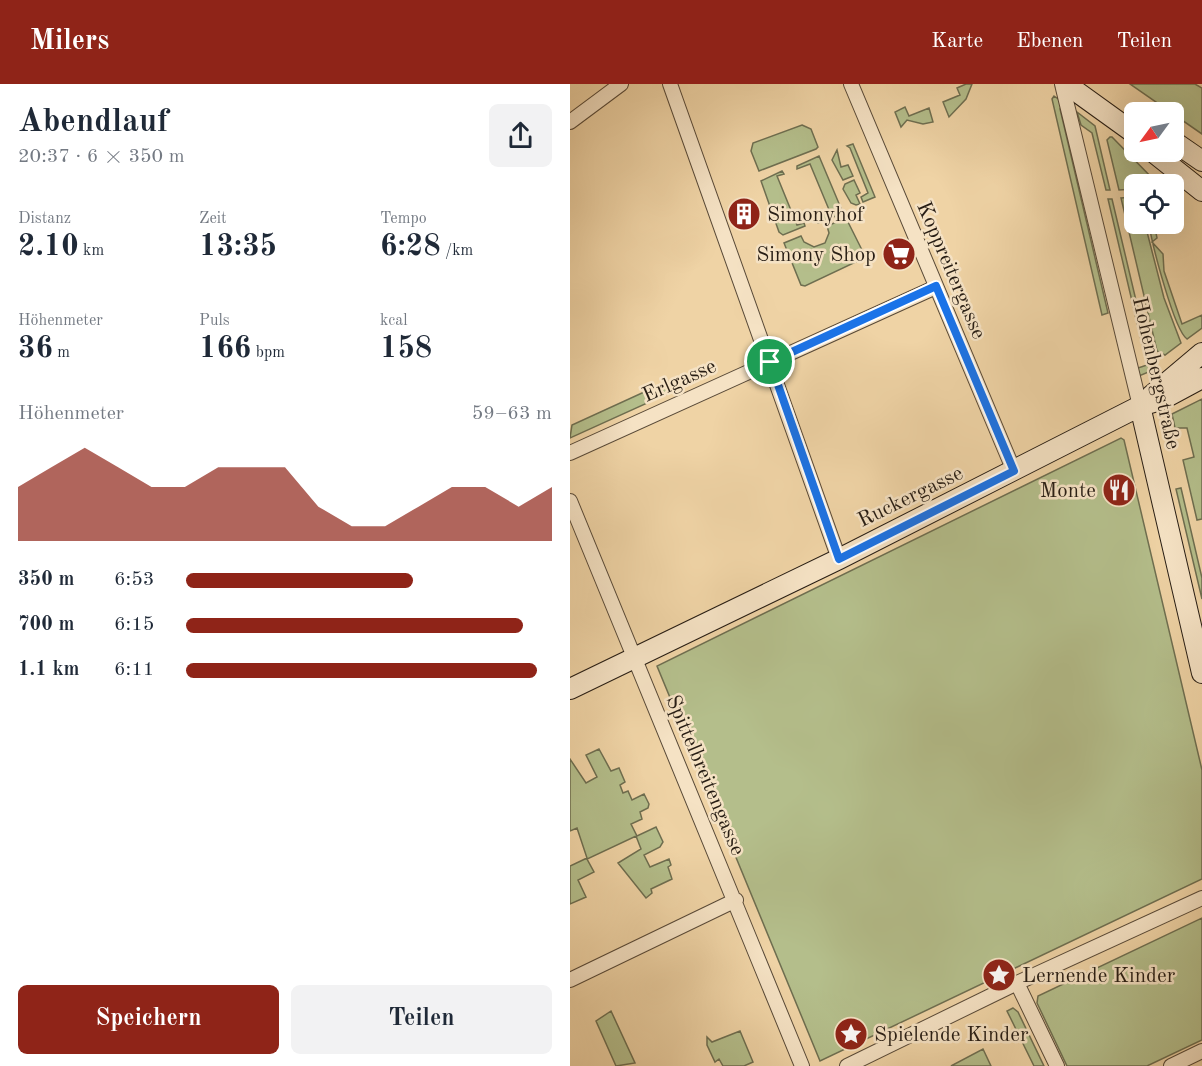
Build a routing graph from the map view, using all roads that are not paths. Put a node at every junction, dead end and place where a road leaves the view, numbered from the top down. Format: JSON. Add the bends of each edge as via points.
{"nodes":[{"id":1,"x":621,"y":84,"type":"edge"},
{"id":2,"x":670,"y":84,"type":"edge"},
{"id":3,"x":851,"y":84,"type":"edge"},
{"id":4,"x":1064,"y":84,"type":"edge"},
{"id":5,"x":1089,"y":84,"type":"edge"},
{"id":6,"x":1124,"y":108,"type":"edge"},
{"id":7,"x":570,"y":122,"type":"edge"},
{"id":8,"x":1124,"y":126,"type":"edge"},
{"id":9,"x":1184,"y":149,"type":"edge"},
{"id":10,"x":1202,"y":161,"type":"edge"},
{"id":11,"x":1166,"y":162,"type":"edge"},
{"id":12,"x":1202,"y":191,"type":"edge"},
{"id":13,"x":936,"y":286,"type":"junction"},
{"id":14,"x":1202,"y":353,"type":"edge"},
{"id":15,"x":770,"y":362,"type":"junction"},
{"id":16,"x":1202,"y":378,"type":"edge"},
{"id":17,"x":1140,"y":406,"type":"junction"},
{"id":18,"x":570,"y":453,"type":"edge"},
{"id":19,"x":1014,"y":471,"type":"junction"},
{"id":20,"x":570,"y":501,"type":"edge"},
{"id":21,"x":839,"y":559,"type":"junction"},
{"id":22,"x":634,"y":658,"type":"junction"},
{"id":23,"x":1202,"y":673,"type":"edge"},
{"id":24,"x":570,"y":689,"type":"edge"},
{"id":25,"x":1202,"y":898,"type":"edge"},
{"id":26,"x":736,"y":900,"type":"junction"},
{"id":27,"x":570,"y":980,"type":"edge"},
{"id":28,"x":1017,"y":983,"type":"junction"},
{"id":29,"x":1202,"y":1051,"type":"edge"},
{"id":30,"x":802,"y":1066,"type":"edge"},
{"id":31,"x":848,"y":1066,"type":"edge"},
{"id":32,"x":1057,"y":1066,"type":"edge"},
{"id":33,"x":1171,"y":1066,"type":"edge"}],
"edges":[{"from":1,"to":7,"type":"street"},
{"from":2,"to":15,"type":"street"},
{"from":3,"to":13,"type":"street","name":"Koppreitergasse"},
{"from":4,"to":8,"type":"main road"},
{"from":4,"to":17,"type":"street","name":"Hohenbergstraße"},
{"from":5,"to":6,"type":"main road"},
{"from":9,"to":10,"type":"main road"},
{"from":11,"to":12,"type":"main road"},
{"from":13,"to":15,"type":"street","name":"Erlgasse"},
{"from":13,"to":19,"type":"street","name":"Koppreitergasse"},
{"from":14,"to":17,"type":"main road","name":"Ruckergasse"},
{"from":15,"to":18,"type":"street","name":"Erlgasse"},
{"from":15,"to":21,"type":"street"},
{"from":16,"to":17,"type":"main road","name":"Ruckergasse","via":[[1161,400]]},
{"from":17,"to":19,"type":"main road","name":"Ruckergasse"},
{"from":17,"to":23,"type":"main road","name":"Hohenbergstraße"},
{"from":19,"to":21,"type":"main road","name":"Ruckergasse"},
{"from":20,"to":22,"type":"street","name":"Spittelbreitengasse"},
{"from":21,"to":22,"type":"main road","name":"Ruckergasse"},
{"from":22,"to":24,"type":"main road","name":"Ruckergasse"},
{"from":22,"to":26,"type":"street","name":"Spittelbreitengasse"},
{"from":25,"to":28,"type":"street"},
{"from":26,"to":27,"type":"street"},
{"from":26,"to":30,"type":"street","name":"Spittelbreitengasse"},
{"from":28,"to":31,"type":"street"},
{"from":28,"to":32,"type":"street"},
{"from":29,"to":33,"type":"street"}]}
